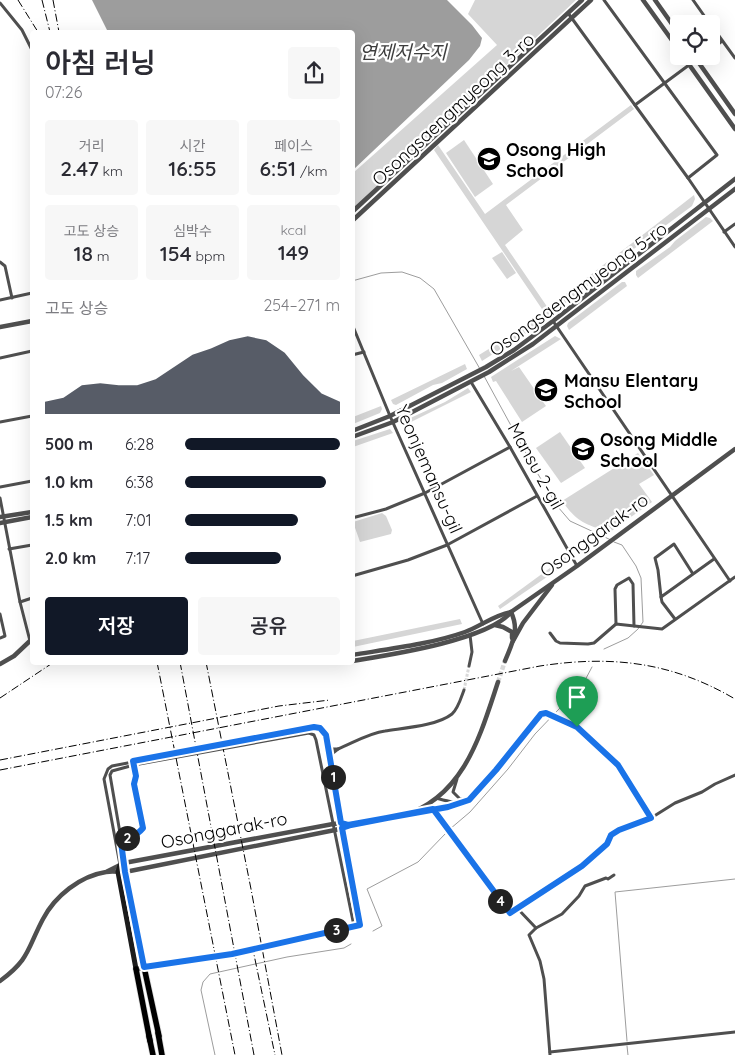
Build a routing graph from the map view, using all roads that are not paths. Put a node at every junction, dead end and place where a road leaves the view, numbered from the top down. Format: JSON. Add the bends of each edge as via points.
{"nodes":[{"id":1,"x":582,"y":0,"type":"edge"},
{"id":2,"x":591,"y":0,"type":"edge"},
{"id":3,"x":604,"y":0,"type":"edge"},
{"id":4,"x":643,"y":0,"type":"edge"},
{"id":5,"x":655,"y":0,"type":"edge"},
{"id":6,"x":694,"y":0,"type":"edge"},
{"id":7,"x":0,"y":3,"type":"edge"},
{"id":8,"x":568,"y":13,"type":"junction"},
{"id":9,"x":705,"y":15,"type":"edge"},
{"id":10,"x":572,"y":18,"type":"junction"},
{"id":11,"x":670,"y":21,"type":"edge"},
{"id":12,"x":670,"y":38,"type":"edge"},
{"id":13,"x":720,"y":38,"type":"edge"},
{"id":14,"x":722,"y":41,"type":"joint"},
{"id":15,"x":30,"y":46,"type":"edge"},
{"id":16,"x":735,"y":58,"type":"edge"},
{"id":17,"x":689,"y":65,"type":"joint"},
{"id":18,"x":701,"y":65,"type":"edge"},
{"id":19,"x":664,"y":84,"type":"junction"},
{"id":20,"x":635,"y":105,"type":"junction"},
{"id":21,"x":735,"y":114,"type":"edge"},
{"id":22,"x":735,"y":129,"type":"edge"},
{"id":23,"x":688,"y":178,"type":"junction"},
{"id":24,"x":735,"y":179,"type":"edge"},
{"id":25,"x":735,"y":189,"type":"edge"},
{"id":26,"x":704,"y":204,"type":"junction"},
{"id":27,"x":355,"y":209,"type":"edge"},
{"id":28,"x":708,"y":210,"type":"junction"},
{"id":29,"x":355,"y":218,"type":"edge"},
{"id":30,"x":735,"y":224,"type":"edge"},
{"id":31,"x":724,"y":232,"type":"junction"},
{"id":32,"x":735,"y":247,"type":"edge"},
{"id":33,"x":0,"y":262,"type":"edge"},
{"id":34,"x":30,"y":294,"type":"edge"},
{"id":35,"x":12,"y":298,"type":"junction"},
{"id":36,"x":0,"y":300,"type":"edge"},
{"id":37,"x":30,"y":321,"type":"edge"},
{"id":38,"x":554,"y":324,"type":"junction"},
{"id":39,"x":0,"y":328,"type":"edge"},
{"id":40,"x":355,"y":331,"type":"edge"},
{"id":41,"x":30,"y":351,"type":"edge"},
{"id":42,"x":364,"y":352,"type":"junction"},
{"id":43,"x":355,"y":355,"type":"edge"},
{"id":44,"x":0,"y":358,"type":"edge"},
{"id":45,"x":471,"y":381,"type":"junction"},
{"id":46,"x":30,"y":416,"type":"edge"},
{"id":47,"x":390,"y":416,"type":"junction"},
{"id":48,"x":0,"y":422,"type":"edge"},
{"id":49,"x":393,"y":422,"type":"junction"},
{"id":50,"x":355,"y":430,"type":"edge"},
{"id":51,"x":355,"y":436,"type":"edge"},
{"id":52,"x":510,"y":447,"type":"junction"},
{"id":53,"x":735,"y":449,"type":"edge"},
{"id":54,"x":30,"y":481,"type":"edge"},
{"id":55,"x":0,"y":487,"type":"edge"},
{"id":56,"x":425,"y":493,"type":"junction"},
{"id":57,"x":671,"y":495,"type":"junction"},
{"id":58,"x":537,"y":496,"type":"junction"},
{"id":59,"x":0,"y":498,"type":"edge"},
{"id":60,"x":30,"y":513,"type":"edge"},
{"id":61,"x":30,"y":517,"type":"edge"},
{"id":62,"x":355,"y":517,"type":"edge"},
{"id":63,"x":2,"y":520,"type":"edge"},
{"id":64,"x":30,"y":545,"type":"edge"},
{"id":65,"x":447,"y":545,"type":"junction"},
{"id":66,"x":9,"y":549,"type":"junction"},
{"id":67,"x":714,"y":559,"type":"junction"},
{"id":68,"x":577,"y":566,"type":"junction"},
{"id":69,"x":693,"y":574,"type":"junction"},
{"id":70,"x":355,"y":575,"type":"edge"},
{"id":71,"x":735,"y":577,"type":"edge"},
{"id":72,"x":555,"y":581,"type":"junction"},
{"id":73,"x":730,"y":581,"type":"junction"},
{"id":74,"x":661,"y":597,"type":"junction"},
{"id":75,"x":30,"y":599,"type":"edge"},
{"id":76,"x":20,"y":602,"type":"junction"},
{"id":77,"x":511,"y":612,"type":"junction"},
{"id":78,"x":0,"y":614,"type":"edge"},
{"id":79,"x":675,"y":620,"type":"junction"},
{"id":80,"x":484,"y":624,"type":"junction"},
{"id":81,"x":616,"y":624,"type":"junction"},
{"id":82,"x":493,"y":626,"type":"junction"},
{"id":83,"x":636,"y":626,"type":"junction"},
{"id":84,"x":550,"y":634,"type":"dead end"},
{"id":85,"x":470,"y":635,"type":"junction"},
{"id":86,"x":30,"y":637,"type":"edge"},
{"id":87,"x":0,"y":638,"type":"edge"},
{"id":88,"x":30,"y":641,"type":"edge"},
{"id":89,"x":513,"y":641,"type":"junction"},
{"id":90,"x":355,"y":654,"type":"edge"},
{"id":91,"x":355,"y":660,"type":"edge"},
{"id":92,"x":505,"y":661,"type":"tunnel mouth"},
{"id":93,"x":0,"y":664,"type":"edge"},
{"id":94,"x":469,"y":666,"type":"tunnel mouth"},
{"id":95,"x":498,"y":682,"type":"tunnel mouth"},
{"id":96,"x":464,"y":690,"type":"tunnel mouth"},
{"id":97,"x":328,"y":747,"type":"junction"},
{"id":98,"x":338,"y":749,"type":"junction"},
{"id":99,"x":330,"y":759,"type":"junction"},
{"id":100,"x":134,"y":763,"type":"junction"},
{"id":101,"x":735,"y":775,"type":"edge"},
{"id":102,"x":457,"y":778,"type":"junction"},
{"id":103,"x":436,"y":798,"type":"junction"},
{"id":104,"x":469,"y":800,"type":"junction"},
{"id":105,"x":433,"y":809,"type":"junction"},
{"id":106,"x":402,"y":816,"type":"junction"},
{"id":107,"x":651,"y":818,"type":"junction"},
{"id":108,"x":333,"y":824,"type":"junction"},
{"id":109,"x":342,"y":826,"type":"junction"},
{"id":110,"x":335,"y":830,"type":"junction"},
{"id":111,"x":121,"y":842,"type":"junction"},
{"id":112,"x":122,"y":864,"type":"junction"},
{"id":113,"x":107,"y":872,"type":"junction"},
{"id":114,"x":118,"y":872,"type":"junction"},
{"id":115,"x":125,"y":872,"type":"junction"},
{"id":116,"x":614,"y":876,"type":"dead end"},
{"id":117,"x":518,"y":908,"type":"junction"},
{"id":118,"x":354,"y":926,"type":"junction"},
{"id":119,"x":536,"y":928,"type":"junction"},
{"id":120,"x":275,"y":944,"type":"joint"},
{"id":121,"x":144,"y":967,"type":"junction"},
{"id":122,"x":136,"y":969,"type":"junction"},
{"id":123,"x":0,"y":981,"type":"edge"},
{"id":124,"x":735,"y":1032,"type":"edge"},
{"id":125,"x":550,"y":1053,"type":"edge"},
{"id":126,"x":152,"y":1055,"type":"edge"},
{"id":127,"x":163,"y":1055,"type":"edge"}],
"edges":[{"from":1,"to":8,"type":"street","name":"Osongsaengmyeong 3-ro"},
{"from":2,"to":10,"type":"street","name":"Osongsaengmyeong 3-ro"},
{"from":3,"to":19,"type":"street"},
{"from":4,"to":12,"type":"street"},
{"from":5,"to":11,"type":"street"},
{"from":6,"to":9,"type":"street"},
{"from":7,"to":15,"type":"street","via":[[22,30]]},
{"from":8,"to":10,"type":"street"},
{"from":8,"to":27,"type":"street","name":"Osongsaengmyeong 3-ro"},
{"from":10,"to":20,"type":"street"},
{"from":10,"to":29,"type":"street","name":"Osongsaengmyeong 3-ro"},
{"from":13,"to":14,"type":"street"},
{"from":14,"to":16,"type":"street"},
{"from":17,"to":19,"type":"street"},
{"from":17,"to":22,"type":"street"},
{"from":18,"to":21,"type":"street"},
{"from":19,"to":20,"type":"street"},
{"from":19,"to":23,"type":"street","via":[[717,155]]},
{"from":20,"to":23,"type":"street"},
{"from":23,"to":26,"type":"street"},
{"from":24,"to":26,"type":"street","name":"Osongsaengmyeong 5-ro"},
{"from":25,"to":28,"type":"street","name":"Osongsaengmyeong 5-ro"},
{"from":26,"to":28,"type":"street"},
{"from":26,"to":38,"type":"street","name":"Osongsaengmyeong 5-ro"},
{"from":28,"to":31,"type":"street"},
{"from":28,"to":38,"type":"street","name":"Osongsaengmyeong 5-ro"},
{"from":30,"to":31,"type":"street"},
{"from":31,"to":32,"type":"street"},
{"from":33,"to":35,"type":"street","via":[[5,266]]},
{"from":34,"to":35,"type":"street"},
{"from":35,"to":36,"type":"street"},
{"from":37,"to":39,"type":"street"},
{"from":38,"to":45,"type":"street","name":"Osongsaengmyeong 5-ro","via":[[533,344]]},
{"from":38,"to":47,"type":"street","name":"Osongsaengmyeong 5-ro","via":[[486,367]]},
{"from":38,"to":57,"type":"street"},
{"from":40,"to":42,"type":"street","name":"Yeonjemansu-gil"},
{"from":41,"to":44,"type":"street"},
{"from":42,"to":43,"type":"street"},
{"from":42,"to":47,"type":"street","name":"Yeonjemansu-gil"},
{"from":45,"to":49,"type":"street","name":"Osongsaengmyeong 5-ro"},
{"from":45,"to":52,"type":"street","name":"Mansu 2-gil"},
{"from":46,"to":48,"type":"street"},
{"from":47,"to":49,"type":"street","name":"Yeonjemansu-gil"},
{"from":47,"to":50,"type":"street","name":"Osongsaengmyeong 5-ro"},
{"from":49,"to":51,"type":"street","name":"Osongsaengmyeong 5-ro"},
{"from":49,"to":56,"type":"street","name":"Yeonjemansu-gil"},
{"from":52,"to":56,"type":"street"},
{"from":52,"to":58,"type":"street","name":"Mansu 2-gil"},
{"from":53,"to":57,"type":"street","name":"Osonggarak-ro"},
{"from":54,"to":55,"type":"street"},
{"from":56,"to":62,"type":"street"},
{"from":56,"to":65,"type":"street","name":"Yeonjemansu-gil"},
{"from":57,"to":67,"type":"street"},
{"from":57,"to":68,"type":"street","name":"Osonggarak-ro"},
{"from":58,"to":65,"type":"street"},
{"from":58,"to":68,"type":"street","name":"Mansu 2-gil"},
{"from":59,"to":63,"type":"street"},
{"from":60,"to":63,"type":"street"},
{"from":61,"to":63,"type":"street"},
{"from":63,"to":66,"type":"street"},
{"from":64,"to":66,"type":"street"},
{"from":65,"to":70,"type":"street"},
{"from":65,"to":80,"type":"street","name":"Yeonjemansu-gil"},
{"from":66,"to":76,"type":"street"},
{"from":67,"to":69,"type":"street"},
{"from":67,"to":73,"type":"street"},
{"from":68,"to":72,"type":"street","name":"Osonggarak-ro"},
{"from":69,"to":74,"type":"street"},
{"from":69,"to":74,"type":"street","via":[[674,544],[655,558]]},
{"from":71,"to":73,"type":"street"},
{"from":72,"to":77,"type":"street","name":"Osonggarak-ro"},
{"from":72,"to":89,"type":"street"},
{"from":73,"to":79,"type":"street"},
{"from":74,"to":79,"type":"street"},
{"from":75,"to":76,"type":"street"},
{"from":76,"to":86,"type":"street"},
{"from":77,"to":80,"type":"street"},
{"from":77,"to":82,"type":"street"},
{"from":77,"to":89,"type":"street","via":[[516,630]]},
{"from":78,"to":87,"type":"street","via":[[5,636]]},
{"from":79,"to":83,"type":"street","via":[[662,629]]},
{"from":80,"to":90,"type":"street","via":[[443,638]]},
{"from":81,"to":83,"type":"street"},
{"from":81,"to":83,"type":"street","via":[[615,589],[629,578],[633,584]]},
{"from":81,"to":84,"type":"street","via":[[594,643],[588,644],[560,644]]},
{"from":82,"to":85,"type":"street"},
{"from":82,"to":89,"type":"street","via":[[508,628]]},
{"from":85,"to":91,"type":"street"},
{"from":85,"to":94,"type":"street","via":[[472,652]]},
{"from":88,"to":93,"type":"street"},
{"from":89,"to":92,"type":"street"},
{"from":95,"to":102,"type":"street","name":"Osonggarak-ro","via":[[479,738]]},
{"from":96,"to":98,"type":"street","via":[[458,706],[447,717],[384,731]]},
{"from":97,"to":98,"type":"street"},
{"from":97,"to":99,"type":"street"},
{"from":97,"to":100,"type":"street","via":[[323,731],[314,727]]},
{"from":98,"to":99,"type":"street"},
{"from":99,"to":109,"type":"street"},
{"from":100,"to":108,"type":"street","via":[[309,733],[316,740]]},
{"from":100,"to":111,"type":"street","via":[[134,784],[143,828],[134,837]]},
{"from":100,"to":111,"type":"street","via":[[115,769],[110,775]]},
{"from":100,"to":112,"type":"street","via":[[112,766],[104,779]]},
{"from":101,"to":107,"type":"street"},
{"from":102,"to":103,"type":"street","name":"Osonggarak-ro"},
{"from":102,"to":104,"type":"street","via":[[453,792],[460,799]]},
{"from":103,"to":104,"type":"street","via":[[452,802]]},
{"from":103,"to":106,"type":"street","name":"Osonggarak-ro"},
{"from":104,"to":105,"type":"street"},
{"from":104,"to":107,"type":"street","via":[[538,716],[544,713],[581,730],[618,765]]},
{"from":105,"to":106,"type":"street"},
{"from":105,"to":117,"type":"street","via":[[510,913]]},
{"from":106,"to":109,"type":"street","name":"Osonggarak-ro"},
{"from":107,"to":117,"type":"street","via":[[611,835],[607,844],[582,866]]},
{"from":108,"to":109,"type":"street","name":"Osonggarak-ro"},
{"from":108,"to":110,"type":"street"},
{"from":108,"to":112,"type":"street","name":"Osonggarak-ro"},
{"from":109,"to":110,"type":"street","name":"Osonggarak-ro"},
{"from":109,"to":118,"type":"street","via":[[360,925]]},
{"from":110,"to":115,"type":"street","name":"Osonggarak-ro"},
{"from":110,"to":118,"type":"street"},
{"from":111,"to":112,"type":"street"},
{"from":112,"to":113,"type":"street","name":"Osonggarak-ro"},
{"from":112,"to":114,"type":"main road"},
{"from":112,"to":115,"type":"main road"},
{"from":113,"to":114,"type":"street","name":"Osonggarak-ro"},
{"from":113,"to":123,"type":"street","name":"Osonggarak-ro","via":[[88,877],[58,898],[43,918],[20,965]]},
{"from":114,"to":115,"type":"street","name":"Osonggarak-ro"},
{"from":114,"to":122,"type":"main road"},
{"from":115,"to":121,"type":"main road"},
{"from":116,"to":119,"type":"street","via":[[585,886],[562,914]]},
{"from":117,"to":119,"type":"street"},
{"from":118,"to":120,"type":"street"},
{"from":119,"to":125,"type":"street","via":[[529,935],[544,979]]},
{"from":120,"to":121,"type":"street"},
{"from":121,"to":122,"type":"street"},
{"from":121,"to":127,"type":"main road"},
{"from":122,"to":126,"type":"main road"},
{"from":124,"to":125,"type":"street"}]}
